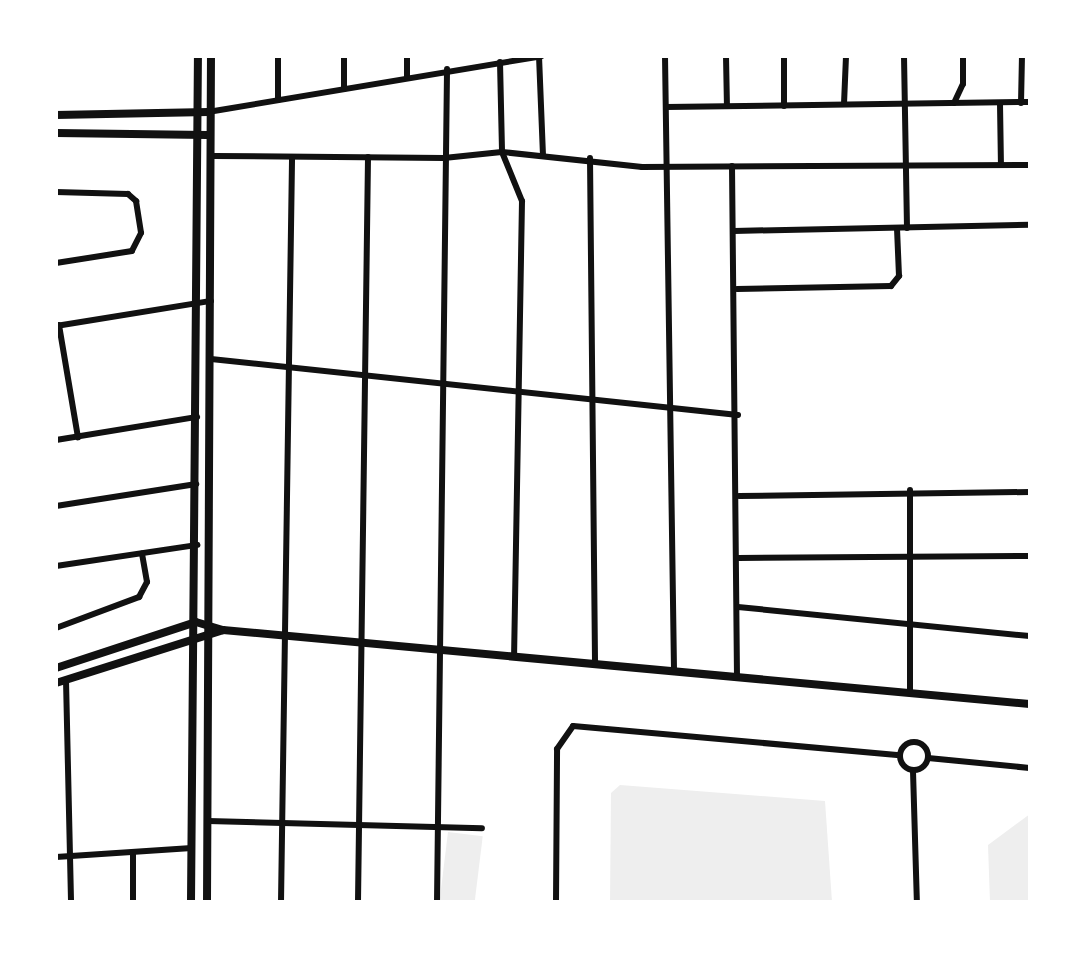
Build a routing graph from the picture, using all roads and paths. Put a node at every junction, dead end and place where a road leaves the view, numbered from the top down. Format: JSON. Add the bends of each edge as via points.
{"nodes":[{"id":1,"x":198,"y":56,"type":"edge"},
{"id":2,"x":211,"y":56,"type":"edge"},
{"id":3,"x":278,"y":56,"type":"edge"},
{"id":4,"x":344,"y":56,"type":"edge"},
{"id":5,"x":407,"y":56,"type":"edge"},
{"id":6,"x":467,"y":56,"type":"edge"},
{"id":7,"x":540,"y":56,"type":"edge"},
{"id":8,"x":665,"y":56,"type":"edge"},
{"id":9,"x":726,"y":56,"type":"edge"},
{"id":10,"x":783,"y":56,"type":"edge"},
{"id":11,"x":845,"y":56,"type":"edge"},
{"id":12,"x":904,"y":56,"type":"edge"},
{"id":13,"x":963,"y":56,"type":"edge"},
{"id":14,"x":1022,"y":56,"type":"edge"},
{"id":15,"x":500,"y":62,"type":"junction"},
{"id":16,"x":466,"y":66,"type":"junction"},
{"id":17,"x":447,"y":69,"type":"junction"},
{"id":18,"x":407,"y":77,"type":"junction"},
{"id":19,"x":344,"y":89,"type":"junction"},
{"id":20,"x":278,"y":100,"type":"junction"},
{"id":21,"x":904,"y":101,"type":"junction"},
{"id":22,"x":1030,"y":102,"type":"edge"},
{"id":23,"x":954,"y":103,"type":"junction"},
{"id":24,"x":1021,"y":103,"type":"junction"},
{"id":25,"x":845,"y":104,"type":"junction"},
{"id":26,"x":1000,"y":104,"type":"junction"},
{"id":27,"x":726,"y":106,"type":"junction"},
{"id":28,"x":784,"y":106,"type":"junction"},
{"id":29,"x":666,"y":107,"type":"junction"},
{"id":30,"x":214,"y":110,"type":"junction"},
{"id":31,"x":202,"y":113,"type":"junction"},
{"id":32,"x":56,"y":115,"type":"edge"},
{"id":33,"x":56,"y":133,"type":"edge"},
{"id":34,"x":202,"y":135,"type":"junction"},
{"id":35,"x":214,"y":135,"type":"junction"},
{"id":36,"x":502,"y":152,"type":"junction"},
{"id":37,"x":543,"y":155,"type":"junction"},
{"id":38,"x":214,"y":156,"type":"junction"},
{"id":39,"x":292,"y":157,"type":"junction"},
{"id":40,"x":368,"y":157,"type":"junction"},
{"id":41,"x":444,"y":158,"type":"junction"},
{"id":42,"x":590,"y":158,"type":"junction"},
{"id":43,"x":906,"y":165,"type":"junction"},
{"id":44,"x":1001,"y":165,"type":"junction"},
{"id":45,"x":1030,"y":165,"type":"edge"},
{"id":46,"x":732,"y":166,"type":"junction"},
{"id":47,"x":666,"y":167,"type":"junction"},
{"id":48,"x":56,"y":192,"type":"edge"},
{"id":49,"x":1030,"y":225,"type":"edge"},
{"id":50,"x":907,"y":228,"type":"junction"},
{"id":51,"x":897,"y":229,"type":"junction"},
{"id":52,"x":734,"y":230,"type":"junction"},
{"id":53,"x":56,"y":263,"type":"edge"},
{"id":54,"x":737,"y":289,"type":"junction"},
{"id":55,"x":211,"y":301,"type":"junction"},
{"id":56,"x":198,"y":303,"type":"junction"},
{"id":57,"x":57,"y":326,"type":"edge"},
{"id":58,"x":211,"y":359,"type":"junction"},
{"id":59,"x":286,"y":367,"type":"junction"},
{"id":60,"x":363,"y":378,"type":"junction"},
{"id":61,"x":441,"y":384,"type":"junction"},
{"id":62,"x":517,"y":392,"type":"junction"},
{"id":63,"x":594,"y":402,"type":"junction"},
{"id":64,"x":670,"y":407,"type":"junction"},
{"id":65,"x":738,"y":415,"type":"junction"},
{"id":66,"x":197,"y":417,"type":"junction"},
{"id":67,"x":78,"y":437,"type":"junction"},
{"id":68,"x":56,"y":440,"type":"edge"},
{"id":69,"x":196,"y":484,"type":"junction"},
{"id":70,"x":910,"y":490,"type":"junction"},
{"id":71,"x":1030,"y":492,"type":"edge"},
{"id":72,"x":739,"y":496,"type":"junction"},
{"id":73,"x":56,"y":506,"type":"edge"},
{"id":74,"x":197,"y":545,"type":"junction"},
{"id":75,"x":142,"y":552,"type":"junction"},
{"id":76,"x":1030,"y":556,"type":"edge"},
{"id":77,"x":913,"y":557,"type":"junction"},
{"id":78,"x":738,"y":558,"type":"junction"},
{"id":79,"x":56,"y":566,"type":"edge"},
{"id":80,"x":738,"y":607,"type":"junction"},
{"id":81,"x":196,"y":622,"type":"junction"},
{"id":82,"x":209,"y":622,"type":"junction"},
{"id":83,"x":911,"y":624,"type":"junction"},
{"id":84,"x":56,"y":628,"type":"edge"},
{"id":85,"x":223,"y":630,"type":"junction"},
{"id":86,"x":208,"y":634,"type":"junction"},
{"id":87,"x":285,"y":634,"type":"junction"},
{"id":88,"x":196,"y":636,"type":"junction"},
{"id":89,"x":1030,"y":636,"type":"edge"},
{"id":90,"x":363,"y":640,"type":"junction"},
{"id":91,"x":439,"y":648,"type":"junction"},
{"id":92,"x":514,"y":653,"type":"junction"},
{"id":93,"x":595,"y":662,"type":"junction"},
{"id":94,"x":56,"y":668,"type":"edge"},
{"id":95,"x":674,"y":669,"type":"junction"},
{"id":96,"x":737,"y":676,"type":"junction"},
{"id":97,"x":66,"y":680,"type":"junction"},
{"id":98,"x":56,"y":683,"type":"edge"},
{"id":99,"x":910,"y":692,"type":"junction"},
{"id":100,"x":1030,"y":705,"type":"edge"},
{"id":101,"x":900,"y":755,"type":"junction"},
{"id":102,"x":928,"y":758,"type":"junction"},
{"id":103,"x":1030,"y":768,"type":"edge"},
{"id":104,"x":913,"y":771,"type":"junction"},
{"id":105,"x":208,"y":821,"type":"junction"},
{"id":106,"x":281,"y":825,"type":"junction"},
{"id":107,"x":359,"y":825,"type":"junction"},
{"id":108,"x":436,"y":826,"type":"junction"},
{"id":109,"x":482,"y":828,"type":"dead end"},
{"id":110,"x":192,"y":848,"type":"junction"},
{"id":111,"x":133,"y":852,"type":"junction"},
{"id":112,"x":70,"y":856,"type":"junction"},
{"id":113,"x":56,"y":857,"type":"edge"},
{"id":114,"x":71,"y":902,"type":"edge"},
{"id":115,"x":133,"y":902,"type":"edge"},
{"id":116,"x":191,"y":902,"type":"edge"},
{"id":117,"x":207,"y":902,"type":"edge"},
{"id":118,"x":281,"y":902,"type":"edge"},
{"id":119,"x":358,"y":902,"type":"edge"},
{"id":120,"x":437,"y":902,"type":"edge"},
{"id":121,"x":556,"y":902,"type":"edge"},
{"id":122,"x":917,"y":902,"type":"edge"}],
"edges":[{"from":1,"to":31,"type":"street"},
{"from":2,"to":30,"type":"street"},
{"from":3,"to":20,"type":"street"},
{"from":4,"to":19,"type":"street"},
{"from":5,"to":18,"type":"street"},
{"from":6,"to":16,"type":"street"},
{"from":7,"to":15,"type":"street"},
{"from":7,"to":37,"type":"street"},
{"from":8,"to":29,"type":"street"},
{"from":9,"to":27,"type":"street"},
{"from":10,"to":28,"type":"street"},
{"from":11,"to":25,"type":"street"},
{"from":12,"to":21,"type":"street"},
{"from":13,"to":23,"type":"street","via":[[963,84]]},
{"from":14,"to":24,"type":"street"},
{"from":15,"to":16,"type":"street"},
{"from":15,"to":36,"type":"street"},
{"from":16,"to":17,"type":"street"},
{"from":17,"to":18,"type":"street"},
{"from":17,"to":41,"type":"street"},
{"from":18,"to":19,"type":"street"},
{"from":19,"to":20,"type":"street"},
{"from":20,"to":30,"type":"street"},
{"from":21,"to":23,"type":"street"},
{"from":21,"to":25,"type":"street"},
{"from":21,"to":43,"type":"street"},
{"from":22,"to":24,"type":"street"},
{"from":23,"to":26,"type":"street"},
{"from":24,"to":26,"type":"street"},
{"from":25,"to":28,"type":"street"},
{"from":26,"to":44,"type":"street"},
{"from":27,"to":28,"type":"street"},
{"from":27,"to":29,"type":"street"},
{"from":29,"to":47,"type":"street"},
{"from":30,"to":31,"type":"street"},
{"from":30,"to":35,"type":"street"},
{"from":31,"to":32,"type":"street"},
{"from":31,"to":34,"type":"street"},
{"from":33,"to":34,"type":"street"},
{"from":34,"to":35,"type":"street"},
{"from":34,"to":56,"type":"street"},
{"from":35,"to":38,"type":"street"},
{"from":36,"to":37,"type":"street"},
{"from":36,"to":41,"type":"street"},
{"from":36,"to":62,"type":"street","via":[[522,201]]},
{"from":37,"to":42,"type":"street"},
{"from":38,"to":39,"type":"street"},
{"from":38,"to":55,"type":"street"},
{"from":39,"to":40,"type":"street"},
{"from":39,"to":59,"type":"street"},
{"from":40,"to":41,"type":"street"},
{"from":40,"to":60,"type":"street"},
{"from":41,"to":61,"type":"street"},
{"from":42,"to":47,"type":"street"},
{"from":42,"to":63,"type":"street"},
{"from":43,"to":44,"type":"street"},
{"from":43,"to":46,"type":"street"},
{"from":43,"to":50,"type":"street"},
{"from":44,"to":45,"type":"street"},
{"from":46,"to":47,"type":"street"},
{"from":46,"to":52,"type":"street"},
{"from":47,"to":64,"type":"street"},
{"from":48,"to":53,"type":"street","via":[[132,195],[141,233],[132,251]]},
{"from":49,"to":50,"type":"street"},
{"from":50,"to":51,"type":"street"},
{"from":51,"to":52,"type":"street"},
{"from":51,"to":54,"type":"street","via":[[900,276],[891,286]]},
{"from":52,"to":54,"type":"street"},
{"from":54,"to":65,"type":"street"},
{"from":55,"to":56,"type":"street"},
{"from":55,"to":58,"type":"street"},
{"from":56,"to":57,"type":"street"},
{"from":56,"to":66,"type":"street"},
{"from":57,"to":67,"type":"street"},
{"from":58,"to":59,"type":"street"},
{"from":58,"to":82,"type":"street"},
{"from":59,"to":60,"type":"street"},
{"from":59,"to":87,"type":"street"},
{"from":60,"to":61,"type":"street"},
{"from":60,"to":90,"type":"street"},
{"from":61,"to":62,"type":"street"},
{"from":61,"to":91,"type":"street"},
{"from":62,"to":63,"type":"street"},
{"from":62,"to":92,"type":"street"},
{"from":63,"to":64,"type":"street"},
{"from":63,"to":93,"type":"street"},
{"from":64,"to":65,"type":"street"},
{"from":64,"to":95,"type":"street"},
{"from":65,"to":72,"type":"street"},
{"from":66,"to":67,"type":"street"},
{"from":66,"to":69,"type":"street"},
{"from":67,"to":68,"type":"street"},
{"from":69,"to":73,"type":"street"},
{"from":69,"to":74,"type":"street"},
{"from":70,"to":71,"type":"street"},
{"from":70,"to":72,"type":"street"},
{"from":70,"to":77,"type":"street"},
{"from":72,"to":78,"type":"street"},
{"from":74,"to":75,"type":"street"},
{"from":74,"to":81,"type":"street"},
{"from":75,"to":79,"type":"street"},
{"from":75,"to":84,"type":"street","via":[[147,582],[135,601]]},
{"from":76,"to":77,"type":"street"},
{"from":77,"to":78,"type":"street"},
{"from":77,"to":83,"type":"street"},
{"from":78,"to":80,"type":"street"},
{"from":80,"to":83,"type":"street"},
{"from":80,"to":96,"type":"street"},
{"from":81,"to":82,"type":"street"},
{"from":81,"to":88,"type":"street"},
{"from":81,"to":94,"type":"street"},
{"from":82,"to":85,"type":"street"},
{"from":82,"to":86,"type":"street"},
{"from":83,"to":89,"type":"street"},
{"from":83,"to":99,"type":"street"},
{"from":85,"to":86,"type":"street"},
{"from":85,"to":87,"type":"street"},
{"from":86,"to":88,"type":"street"},
{"from":86,"to":105,"type":"street"},
{"from":87,"to":90,"type":"street"},
{"from":87,"to":106,"type":"street"},
{"from":88,"to":97,"type":"street"},
{"from":88,"to":110,"type":"street"},
{"from":90,"to":91,"type":"street"},
{"from":90,"to":107,"type":"street"},
{"from":91,"to":92,"type":"street"},
{"from":91,"to":108,"type":"street"},
{"from":92,"to":93,"type":"street"},
{"from":93,"to":95,"type":"street"},
{"from":95,"to":96,"type":"street"},
{"from":96,"to":99,"type":"street"},
{"from":97,"to":98,"type":"street"},
{"from":97,"to":112,"type":"street"},
{"from":99,"to":100,"type":"street"},
{"from":101,"to":102,"type":"street","via":[[915,742]]},
{"from":101,"to":104,"type":"street"},
{"from":101,"to":121,"type":"street","via":[[573,726],[557,749]]},
{"from":102,"to":103,"type":"street"},
{"from":102,"to":104,"type":"street"},
{"from":104,"to":122,"type":"street"},
{"from":105,"to":106,"type":"street"},
{"from":105,"to":117,"type":"street"},
{"from":106,"to":107,"type":"street"},
{"from":106,"to":118,"type":"street"},
{"from":107,"to":108,"type":"street"},
{"from":107,"to":119,"type":"street"},
{"from":108,"to":109,"type":"street"},
{"from":108,"to":120,"type":"street"},
{"from":110,"to":111,"type":"street"},
{"from":110,"to":116,"type":"street"},
{"from":111,"to":112,"type":"street"},
{"from":111,"to":115,"type":"street"},
{"from":112,"to":113,"type":"street"},
{"from":112,"to":114,"type":"street"}]}
